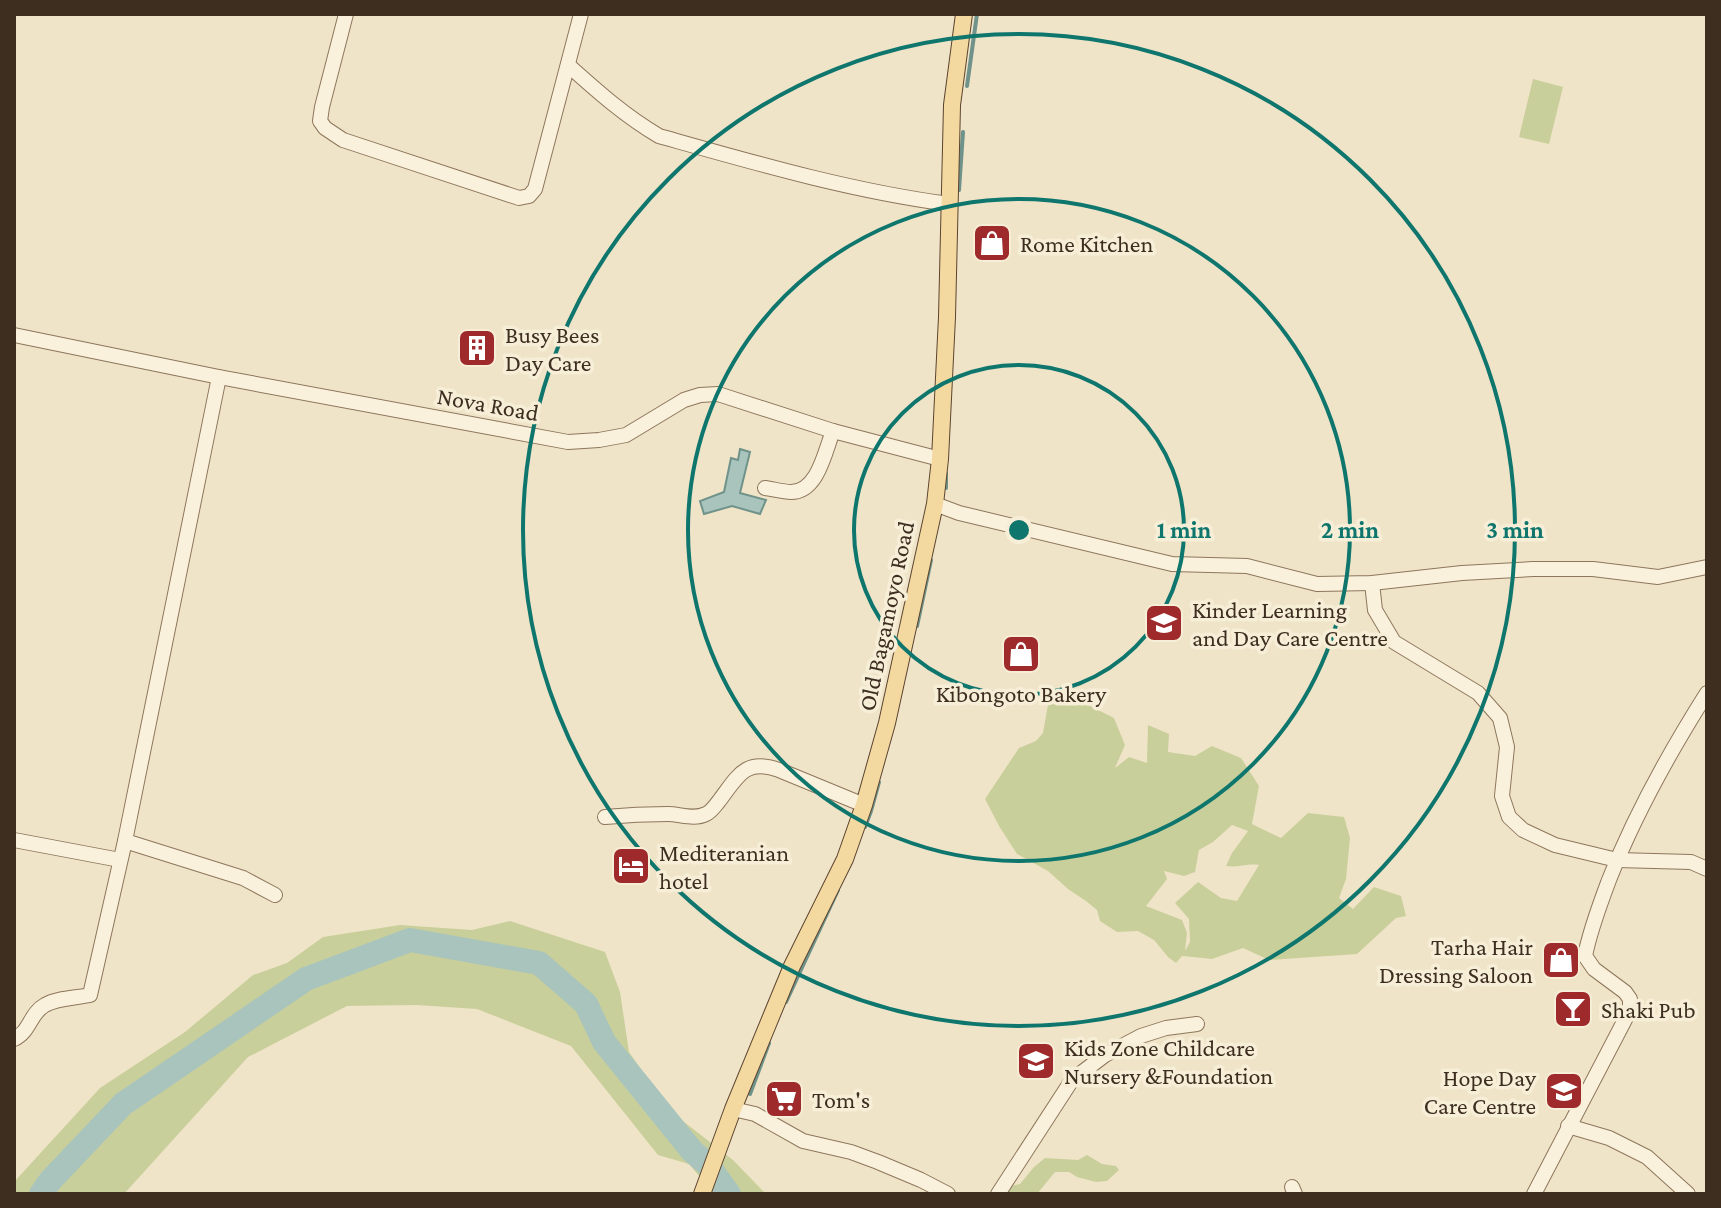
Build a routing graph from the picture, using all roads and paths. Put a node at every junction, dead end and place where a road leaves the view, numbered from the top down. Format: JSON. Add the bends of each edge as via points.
{"nodes":[{"id":1,"x":346,"y":14,"type":"edge"},
{"id":2,"x":581,"y":14,"type":"edge"},
{"id":3,"x":964,"y":14,"type":"edge"},
{"id":4,"x":568,"y":65,"type":"junction"},
{"id":5,"x":949,"y":204,"type":"junction"},
{"id":6,"x":14,"y":335,"type":"edge"},
{"id":7,"x":219,"y":377,"type":"junction"},
{"id":8,"x":833,"y":431,"type":"junction"},
{"id":9,"x":940,"y":459,"type":"junction"},
{"id":10,"x":765,"y":488,"type":"dead end"},
{"id":11,"x":935,"y":504,"type":"junction"},
{"id":12,"x":1707,"y":567,"type":"edge"},
{"id":13,"x":1372,"y":583,"type":"junction"},
{"id":14,"x":1707,"y":693,"type":"edge"},
{"id":15,"x":864,"y":805,"type":"junction"},
{"id":16,"x":605,"y":817,"type":"dead end"},
{"id":17,"x":14,"y":840,"type":"edge"},
{"id":18,"x":125,"y":841,"type":"junction"},
{"id":19,"x":120,"y":860,"type":"junction"},
{"id":20,"x":1617,"y":860,"type":"junction"},
{"id":21,"x":1707,"y":869,"type":"edge"},
{"id":22,"x":275,"y":895,"type":"dead end"},
{"id":23,"x":1197,"y":1024,"type":"dead end"},
{"id":24,"x":14,"y":1039,"type":"edge"},
{"id":25,"x":733,"y":1109,"type":"junction"},
{"id":26,"x":1568,"y":1126,"type":"junction"},
{"id":27,"x":1671,"y":1189,"type":"edge"},
{"id":28,"x":704,"y":1190,"type":"edge"},
{"id":29,"x":948,"y":1194,"type":"edge"},
{"id":30,"x":998,"y":1194,"type":"edge"},
{"id":31,"x":1534,"y":1194,"type":"edge"},
{"id":32,"x":1688,"y":1194,"type":"edge"}],
"edges":[{"from":1,"to":4,"type":"street","via":[[322,107],[325,128],[343,140],[519,198],[535,189]]},
{"from":2,"to":4,"type":"street"},
{"from":3,"to":5,"type":"main road","name":"Old Bagamoyo Road","via":[[952,105]]},
{"from":4,"to":5,"type":"street","via":[[659,136],[844,185]]},
{"from":5,"to":9,"type":"main road","name":"Old Bagamoyo Road"},
{"from":6,"to":7,"type":"street","name":"Nova Road"},
{"from":7,"to":8,"type":"street","name":"Nova Road","via":[[568,442],[626,435],[684,400],[718,394]]},
{"from":7,"to":18,"type":"street"},
{"from":8,"to":9,"type":"street","name":"Nova Road"},
{"from":8,"to":10,"type":"street","via":[[808,487],[794,493]]},
{"from":9,"to":11,"type":"main road","name":"Old Bagamoyo Road"},
{"from":11,"to":13,"type":"street","via":[[1172,564],[1247,566],[1317,584]]},
{"from":11,"to":15,"type":"main road","name":"Old Bagamoyo Road"},
{"from":12,"to":13,"type":"street","via":[[1658,577],[1533,569]]},
{"from":13,"to":20,"type":"street","via":[[1375,610],[1394,642],[1478,693],[1500,718],[1507,747],[1502,796],[1509,817],[1555,845]]},
{"from":14,"to":20,"type":"street","via":[[1653,784]]},
{"from":15,"to":16,"type":"street","via":[[755,765],[706,814]]},
{"from":15,"to":25,"type":"main road","name":"Old Bagamoyo Road"},
{"from":17,"to":19,"type":"street"},
{"from":18,"to":19,"type":"street"},
{"from":18,"to":22,"type":"street","via":[[243,878]]},
{"from":19,"to":24,"type":"street","via":[[90,995],[45,1005]]},
{"from":20,"to":21,"type":"street","via":[[1691,862]]},
{"from":20,"to":26,"type":"street","via":[[1585,956],[1625,992],[1630,1010]]},
{"from":23,"to":30,"type":"street","via":[[1141,1036],[1072,1080]]},
{"from":25,"to":28,"type":"main road","name":"Old Bagamoyo Road"},
{"from":25,"to":29,"type":"street","via":[[755,1114],[803,1141],[851,1152]]},
{"from":26,"to":27,"type":"street","via":[[1647,1157]]},
{"from":26,"to":31,"type":"street"},
{"from":27,"to":32,"type":"street"}]}
